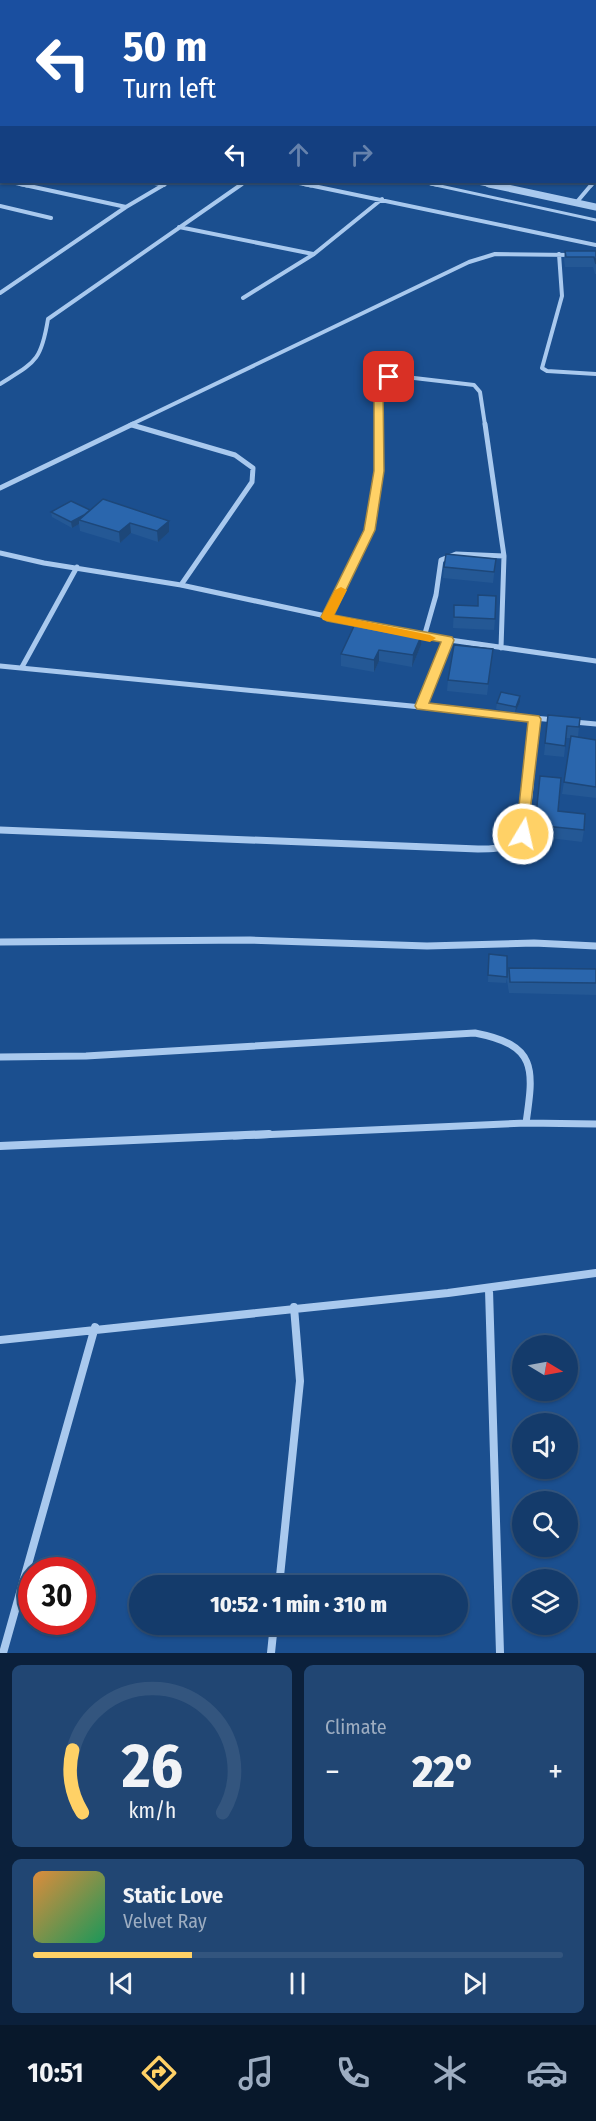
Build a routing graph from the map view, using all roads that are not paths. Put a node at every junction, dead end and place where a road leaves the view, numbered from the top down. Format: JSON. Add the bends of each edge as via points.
{"nodes":[{"id":1,"x":14,"y":183,"type":"edge"},
{"id":2,"x":151,"y":183,"type":"edge"},
{"id":3,"x":167,"y":183,"type":"edge"},
{"id":4,"x":243,"y":183,"type":"edge"},
{"id":5,"x":297,"y":183,"type":"edge"},
{"id":6,"x":425,"y":183,"type":"edge"},
{"id":7,"x":490,"y":183,"type":"edge"},
{"id":8,"x":593,"y":183,"type":"edge"},
{"id":9,"x":164,"y":185,"type":"junction"},
{"id":10,"x":382,"y":200,"type":"junction"},
{"id":11,"x":576,"y":203,"type":"junction"},
{"id":12,"x":0,"y":206,"type":"edge"},
{"id":13,"x":126,"y":207,"type":"junction"},
{"id":14,"x":596,"y":207,"type":"edge"},
{"id":15,"x":51,"y":218,"type":"dead end"},
{"id":16,"x":596,"y":220,"type":"edge"},
{"id":17,"x":179,"y":227,"type":"junction"},
{"id":18,"x":596,"y":245,"type":"edge"},
{"id":19,"x":314,"y":254,"type":"junction"},
{"id":20,"x":559,"y":254,"type":"junction"},
{"id":21,"x":577,"y":255,"type":"edge"},
{"id":22,"x":0,"y":293,"type":"edge"},
{"id":23,"x":243,"y":298,"type":"dead end"},
{"id":24,"x":596,"y":374,"type":"edge"},
{"id":25,"x":0,"y":384,"type":"edge"},
{"id":26,"x":132,"y":424,"type":"junction"},
{"id":27,"x":0,"y":488,"type":"edge"},
{"id":28,"x":0,"y":553,"type":"edge"},
{"id":29,"x":504,"y":556,"type":"junction"},
{"id":30,"x":77,"y":567,"type":"junction"},
{"id":31,"x":181,"y":585,"type":"junction"},
{"id":32,"x":327,"y":617,"type":"junction"},
{"id":33,"x":424,"y":637,"type":"junction"},
{"id":34,"x":448,"y":640,"type":"junction"},
{"id":35,"x":501,"y":648,"type":"junction"},
{"id":36,"x":596,"y":661,"type":"edge"},
{"id":37,"x":0,"y":666,"type":"edge"},
{"id":38,"x":22,"y":667,"type":"junction"},
{"id":39,"x":422,"y":706,"type":"junction"},
{"id":40,"x":535,"y":719,"type":"junction"},
{"id":41,"x":596,"y":724,"type":"edge"},
{"id":42,"x":0,"y":830,"type":"edge"},
{"id":43,"x":0,"y":942,"type":"edge"},
{"id":44,"x":596,"y":946,"type":"edge"},
{"id":45,"x":0,"y":1056,"type":"edge"},
{"id":46,"x":526,"y":1123,"type":"junction"},
{"id":47,"x":596,"y":1124,"type":"edge"},
{"id":48,"x":0,"y":1146,"type":"edge"},
{"id":49,"x":596,"y":1273,"type":"edge"},
{"id":50,"x":489,"y":1290,"type":"junction"},
{"id":51,"x":294,"y":1307,"type":"junction"},
{"id":52,"x":95,"y":1327,"type":"junction"},
{"id":53,"x":0,"y":1340,"type":"edge"},
{"id":54,"x":280,"y":1575,"type":"edge"},
{"id":55,"x":273,"y":1635,"type":"edge"},
{"id":56,"x":3,"y":1653,"type":"edge"},
{"id":57,"x":271,"y":1653,"type":"edge"},
{"id":58,"x":500,"y":1653,"type":"edge"}],
"edges":[{"from":1,"to":13,"type":"street"},
{"from":2,"to":9,"type":"street"},
{"from":3,"to":9,"type":"street"},
{"from":4,"to":17,"type":"street"},
{"from":5,"to":10,"type":"street"},
{"from":6,"to":16,"type":"lane"},
{"from":7,"to":11,"type":"street"},
{"from":8,"to":11,"type":"street"},
{"from":9,"to":13,"type":"street"},
{"from":10,"to":18,"type":"street"},
{"from":10,"to":19,"type":"street"},
{"from":11,"to":14,"type":"street"},
{"from":12,"to":15,"type":"street"},
{"from":13,"to":22,"type":"street"},
{"from":17,"to":19,"type":"street"},
{"from":17,"to":25,"type":"street","via":[[48,319],[44,345],[36,361]]},
{"from":19,"to":23,"type":"street"},
{"from":20,"to":21,"type":"street"},
{"from":20,"to":24,"type":"street","via":[[562,296],[542,368]]},
{"from":20,"to":26,"type":"street","via":[[495,255],[469,262]]},
{"from":26,"to":27,"type":"street"},
{"from":26,"to":31,"type":"street","via":[[248,460],[256,473]]},
{"from":28,"to":30,"type":"street"},
{"from":29,"to":32,"type":"street","via":[[478,386],[397,376],[381,379],[379,471],[370,530]]},
{"from":29,"to":33,"type":"street","via":[[456,554],[441,560]]},
{"from":29,"to":35,"type":"street"},
{"from":30,"to":31,"type":"street"},
{"from":30,"to":38,"type":"street"},
{"from":31,"to":32,"type":"street"},
{"from":32,"to":33,"type":"street"},
{"from":33,"to":34,"type":"street"},
{"from":34,"to":35,"type":"street"},
{"from":34,"to":39,"type":"street"},
{"from":35,"to":36,"type":"street"},
{"from":37,"to":38,"type":"street"},
{"from":38,"to":39,"type":"street"},
{"from":39,"to":40,"type":"street"},
{"from":40,"to":41,"type":"street"},
{"from":40,"to":42,"type":"street","via":[[523,834],[507,847]]},
{"from":43,"to":44,"type":"street","via":[[250,940]]},
{"from":45,"to":46,"type":"street","via":[[86,1056],[475,1033],[508,1039],[530,1065]]},
{"from":46,"to":47,"type":"street"},
{"from":46,"to":48,"type":"street"},
{"from":49,"to":50,"type":"street"},
{"from":50,"to":51,"type":"street"},
{"from":50,"to":58,"type":"street"},
{"from":51,"to":52,"type":"street"},
{"from":51,"to":54,"type":"street","via":[[300,1381]]},
{"from":52,"to":53,"type":"street"},
{"from":52,"to":56,"type":"street"},
{"from":55,"to":57,"type":"street"}]}
